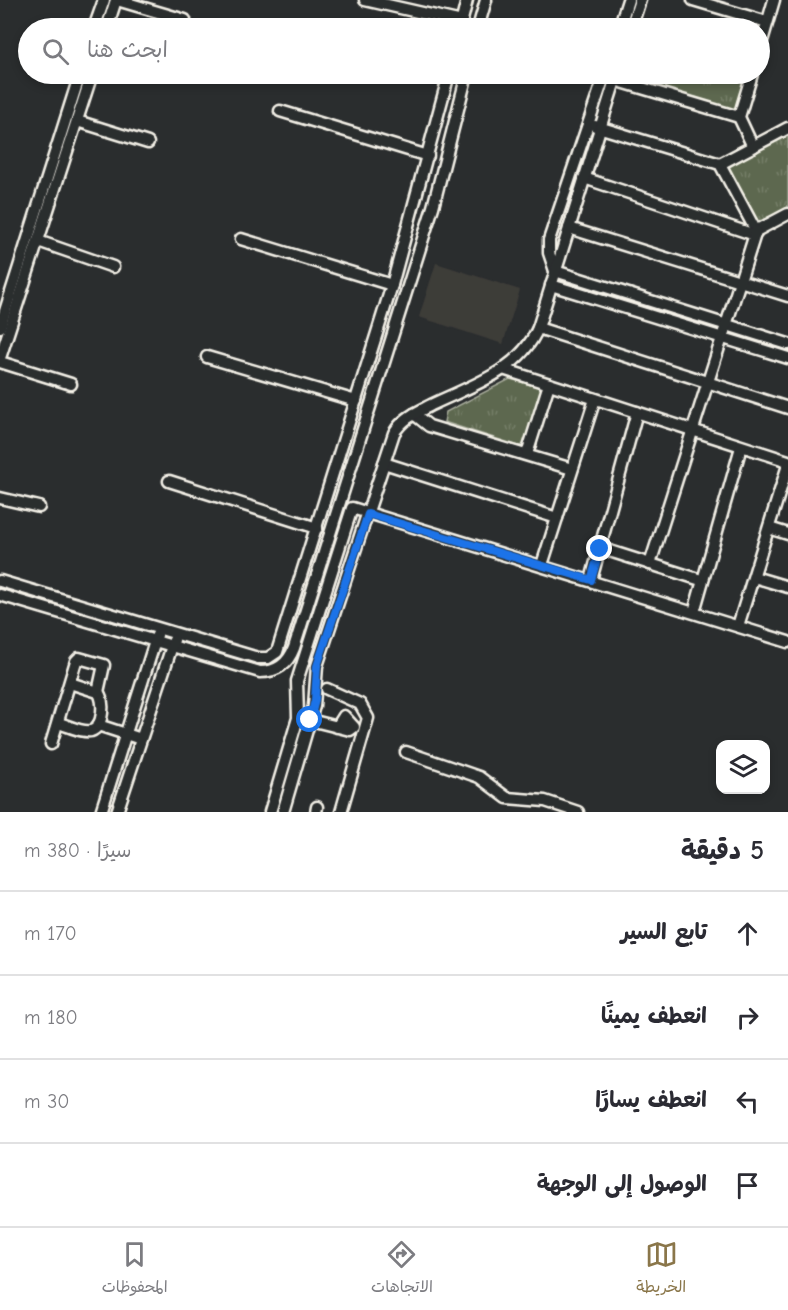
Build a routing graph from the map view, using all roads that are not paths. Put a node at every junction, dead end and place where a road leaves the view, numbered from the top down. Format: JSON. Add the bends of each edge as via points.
{"nodes":[{"id":1,"x":104,"y":0,"type":"edge"},
{"id":2,"x":116,"y":0,"type":"edge"},
{"id":3,"x":365,"y":0,"type":"edge"},
{"id":4,"x":467,"y":0,"type":"edge"},
{"id":5,"x":486,"y":0,"type":"edge"},
{"id":6,"x":628,"y":0,"type":"edge"},
{"id":7,"x":640,"y":0,"type":"edge"},
{"id":8,"x":693,"y":0,"type":"edge"},
{"id":9,"x":774,"y":0,"type":"edge"},
{"id":10,"x":98,"y":18,"type":"edge"},
{"id":11,"x":110,"y":18,"type":"edge"},
{"id":12,"x":178,"y":18,"type":"edge"},
{"id":13,"x":434,"y":18,"type":"edge"},
{"id":14,"x":463,"y":18,"type":"edge"},
{"id":15,"x":481,"y":18,"type":"edge"},
{"id":16,"x":622,"y":18,"type":"edge"},
{"id":17,"x":634,"y":18,"type":"edge"},
{"id":18,"x":754,"y":18,"type":"edge"},
{"id":19,"x":768,"y":18,"type":"edge"},
{"id":20,"x":77,"y":84,"type":"edge"},
{"id":21,"x":89,"y":84,"type":"edge"},
{"id":22,"x":446,"y":84,"type":"edge"},
{"id":23,"x":464,"y":84,"type":"edge"},
{"id":24,"x":609,"y":84,"type":"edge"},
{"id":25,"x":637,"y":84,"type":"edge"},
{"id":26,"x":749,"y":84,"type":"edge"},
{"id":27,"x":280,"y":111,"type":"dead end"},
{"id":28,"x":739,"y":117,"type":"junction"},
{"id":29,"x":77,"y":121,"type":"junction"},
{"id":30,"x":595,"y":126,"type":"junction"},
{"id":31,"x":788,"y":128,"type":"edge"},
{"id":32,"x":148,"y":143,"type":"dead end"},
{"id":33,"x":753,"y":147,"type":"junction"},
{"id":34,"x":428,"y":156,"type":"junction"},
{"id":35,"x":720,"y":164,"type":"junction"},
{"id":36,"x":584,"y":178,"type":"junction"},
{"id":37,"x":413,"y":202,"type":"junction"},
{"id":38,"x":433,"y":207,"type":"junction"},
{"id":39,"x":788,"y":214,"type":"edge"},
{"id":40,"x":569,"y":228,"type":"junction"},
{"id":41,"x":755,"y":233,"type":"junction"},
{"id":42,"x":241,"y":239,"type":"dead end"},
{"id":43,"x":38,"y":241,"type":"junction"},
{"id":44,"x":113,"y":267,"type":"dead end"},
{"id":45,"x":555,"y":271,"type":"junction"},
{"id":46,"x":739,"y":281,"type":"junction"},
{"id":47,"x":392,"y":285,"type":"junction"},
{"id":48,"x":551,"y":285,"type":"junction"},
{"id":49,"x":788,"y":296,"type":"edge"},
{"id":50,"x":9,"y":298,"type":"edge"},
{"id":51,"x":725,"y":324,"type":"junction"},
{"id":52,"x":0,"y":327,"type":"edge"},
{"id":53,"x":538,"y":328,"type":"junction"},
{"id":54,"x":721,"y":337,"type":"junction"},
{"id":55,"x":788,"y":344,"type":"edge"},
{"id":56,"x":207,"y":357,"type":"dead end"},
{"id":57,"x":788,"y":358,"type":"edge"},
{"id":58,"x":0,"y":360,"type":"edge"},
{"id":59,"x":503,"y":369,"type":"junction"},
{"id":60,"x":707,"y":382,"type":"junction"},
{"id":61,"x":71,"y":384,"type":"dead end"},
{"id":62,"x":549,"y":384,"type":"junction"},
{"id":63,"x":595,"y":399,"type":"junction"},
{"id":64,"x":356,"y":401,"type":"junction"},
{"id":65,"x":788,"y":408,"type":"edge"},
{"id":66,"x":638,"y":412,"type":"junction"},
{"id":67,"x":414,"y":414,"type":"junction"},
{"id":68,"x":692,"y":430,"type":"junction"},
{"id":69,"x":741,"y":447,"type":"junction"},
{"id":70,"x":527,"y":454,"type":"junction"},
{"id":71,"x":384,"y":463,"type":"junction"},
{"id":72,"x":788,"y":463,"type":"edge"},
{"id":73,"x":572,"y":469,"type":"junction"},
{"id":74,"x":169,"y":481,"type":"dead end"},
{"id":75,"x":0,"y":498,"type":"edge"},
{"id":76,"x":39,"y":507,"type":"dead end"},
{"id":77,"x":368,"y":514,"type":"junction"},
{"id":78,"x":557,"y":518,"type":"junction"},
{"id":79,"x":317,"y":528,"type":"junction"},
{"id":80,"x":769,"y":528,"type":"junction"},
{"id":81,"x":788,"y":534,"type":"edge"},
{"id":82,"x":341,"y":543,"type":"junction"},
{"id":83,"x":357,"y":549,"type":"junction"},
{"id":84,"x":600,"y":549,"type":"junction"},
{"id":85,"x":650,"y":564,"type":"junction"},
{"id":86,"x":542,"y":565,"type":"junction"},
{"id":87,"x":754,"y":577,"type":"junction"},
{"id":88,"x":591,"y":580,"type":"junction"},
{"id":89,"x":702,"y":580,"type":"junction"},
{"id":90,"x":0,"y":581,"type":"edge"},
{"id":91,"x":788,"y":587,"type":"edge"},
{"id":92,"x":0,"y":595,"type":"edge"},
{"id":93,"x":694,"y":612,"type":"junction"},
{"id":94,"x":738,"y":626,"type":"junction"},
{"id":95,"x":159,"y":629,"type":"junction"},
{"id":96,"x":176,"y":634,"type":"junction"},
{"id":97,"x":154,"y":641,"type":"junction"},
{"id":98,"x":788,"y":642,"type":"edge"},
{"id":99,"x":172,"y":646,"type":"junction"},
{"id":100,"x":70,"y":683,"type":"junction"},
{"id":101,"x":327,"y":689,"type":"dead end"},
{"id":102,"x":98,"y":692,"type":"junction"},
{"id":103,"x":310,"y":720,"type":"junction"},
{"id":104,"x":58,"y":723,"type":"junction"},
{"id":105,"x":98,"y":725,"type":"junction"},
{"id":106,"x":337,"y":727,"type":"dead end"},
{"id":107,"x":125,"y":734,"type":"junction"},
{"id":108,"x":141,"y":738,"type":"junction"},
{"id":109,"x":51,"y":744,"type":"dead end"},
{"id":110,"x":406,"y":752,"type":"dead end"},
{"id":111,"x":101,"y":812,"type":"edge"},
{"id":112,"x":117,"y":812,"type":"edge"},
{"id":113,"x":270,"y":812,"type":"edge"},
{"id":114,"x":283,"y":812,"type":"edge"},
{"id":115,"x":341,"y":812,"type":"edge"},
{"id":116,"x":578,"y":812,"type":"edge"}],
"edges":[{"from":1,"to":10,"type":"street"},
{"from":2,"to":11,"type":"street"},
{"from":2,"to":12,"type":"street"},
{"from":3,"to":13,"type":"street"},
{"from":4,"to":14,"type":"street"},
{"from":5,"to":15,"type":"street"},
{"from":6,"to":16,"type":"street"},
{"from":7,"to":17,"type":"street"},
{"from":8,"to":18,"type":"street"},
{"from":9,"to":19,"type":"street"},
{"from":20,"to":50,"type":"street"},
{"from":21,"to":29,"type":"street"},
{"from":22,"to":34,"type":"street"},
{"from":23,"to":38,"type":"street"},
{"from":24,"to":30,"type":"street"},
{"from":25,"to":28,"type":"street"},
{"from":26,"to":28,"type":"street"},
{"from":27,"to":34,"type":"street"},
{"from":28,"to":33,"type":"street"},
{"from":29,"to":32,"type":"street"},
{"from":29,"to":43,"type":"street"},
{"from":30,"to":35,"type":"street"},
{"from":30,"to":36,"type":"street"},
{"from":30,"to":45,"type":"street","via":[[549,240]]},
{"from":31,"to":33,"type":"street"},
{"from":33,"to":35,"type":"street"},
{"from":34,"to":37,"type":"street"},
{"from":35,"to":41,"type":"street"},
{"from":36,"to":40,"type":"street"},
{"from":36,"to":41,"type":"street"},
{"from":37,"to":38,"type":"street"},
{"from":37,"to":47,"type":"street"},
{"from":38,"to":99,"type":"street","via":[[292,653],[276,669],[260,672]]},
{"from":39,"to":41,"type":"street"},
{"from":40,"to":45,"type":"street"},
{"from":40,"to":46,"type":"street"},
{"from":41,"to":46,"type":"street"},
{"from":42,"to":47,"type":"street"},
{"from":43,"to":44,"type":"street"},
{"from":43,"to":50,"type":"street"},
{"from":45,"to":48,"type":"street"},
{"from":45,"to":51,"type":"street"},
{"from":46,"to":49,"type":"street"},
{"from":46,"to":51,"type":"street"},
{"from":47,"to":64,"type":"street"},
{"from":48,"to":53,"type":"street"},
{"from":48,"to":54,"type":"street"},
{"from":50,"to":52,"type":"street"},
{"from":50,"to":58,"type":"street"},
{"from":51,"to":54,"type":"street"},
{"from":51,"to":55,"type":"street"},
{"from":53,"to":59,"type":"street","via":[[524,352]]},
{"from":53,"to":60,"type":"street"},
{"from":54,"to":57,"type":"street"},
{"from":54,"to":60,"type":"street"},
{"from":56,"to":64,"type":"street"},
{"from":58,"to":61,"type":"street"},
{"from":59,"to":62,"type":"street"},
{"from":59,"to":67,"type":"street"},
{"from":60,"to":65,"type":"street"},
{"from":60,"to":68,"type":"street"},
{"from":62,"to":63,"type":"street"},
{"from":62,"to":70,"type":"street"},
{"from":63,"to":66,"type":"street"},
{"from":63,"to":73,"type":"street"},
{"from":64,"to":79,"type":"street"},
{"from":66,"to":68,"type":"street"},
{"from":66,"to":84,"type":"street"},
{"from":67,"to":70,"type":"street","via":[[429,426]]},
{"from":67,"to":71,"type":"street","via":[[394,433]]},
{"from":68,"to":69,"type":"street"},
{"from":68,"to":85,"type":"street"},
{"from":69,"to":72,"type":"street"},
{"from":69,"to":89,"type":"street"},
{"from":70,"to":73,"type":"street"},
{"from":71,"to":77,"type":"street"},
{"from":71,"to":78,"type":"street"},
{"from":72,"to":80,"type":"street"},
{"from":73,"to":78,"type":"street"},
{"from":74,"to":79,"type":"street"},
{"from":75,"to":76,"type":"street"},
{"from":77,"to":82,"type":"street","via":[[352,508]]},
{"from":77,"to":83,"type":"street"},
{"from":77,"to":86,"type":"street"},
{"from":78,"to":86,"type":"street"},
{"from":79,"to":96,"type":"street","via":[[280,648],[273,656],[258,658]]},
{"from":80,"to":81,"type":"street"},
{"from":80,"to":87,"type":"street"},
{"from":82,"to":83,"type":"street"},
{"from":82,"to":113,"type":"street","via":[[297,681],[298,718]]},
{"from":83,"to":103,"type":"street","via":[[317,666]]},
{"from":84,"to":85,"type":"street"},
{"from":84,"to":88,"type":"street"},
{"from":85,"to":89,"type":"street"},
{"from":86,"to":88,"type":"street"},
{"from":87,"to":91,"type":"street"},
{"from":87,"to":94,"type":"street"},
{"from":88,"to":93,"type":"street"},
{"from":89,"to":93,"type":"street"},
{"from":90,"to":95,"type":"street"},
{"from":92,"to":97,"type":"street"},
{"from":93,"to":94,"type":"street"},
{"from":94,"to":98,"type":"street"},
{"from":95,"to":96,"type":"street"},
{"from":95,"to":97,"type":"street"},
{"from":96,"to":99,"type":"street"},
{"from":97,"to":99,"type":"street"},
{"from":97,"to":107,"type":"street"},
{"from":99,"to":108,"type":"street"},
{"from":100,"to":102,"type":"street"},
{"from":100,"to":102,"type":"street","via":[[76,661],[85,657],[104,665]]},
{"from":100,"to":104,"type":"street"},
{"from":101,"to":115,"type":"street","via":[[360,704],[368,718]]},
{"from":102,"to":105,"type":"street","via":[[104,702]]},
{"from":103,"to":106,"type":"street"},
{"from":103,"to":114,"type":"street"},
{"from":104,"to":105,"type":"street","via":[[87,731]]},
{"from":104,"to":109,"type":"street"},
{"from":105,"to":107,"type":"street"},
{"from":107,"to":108,"type":"street"},
{"from":107,"to":111,"type":"street"},
{"from":108,"to":112,"type":"street"},
{"from":110,"to":116,"type":"street","via":[[474,775],[507,798],[545,801]]}]}
